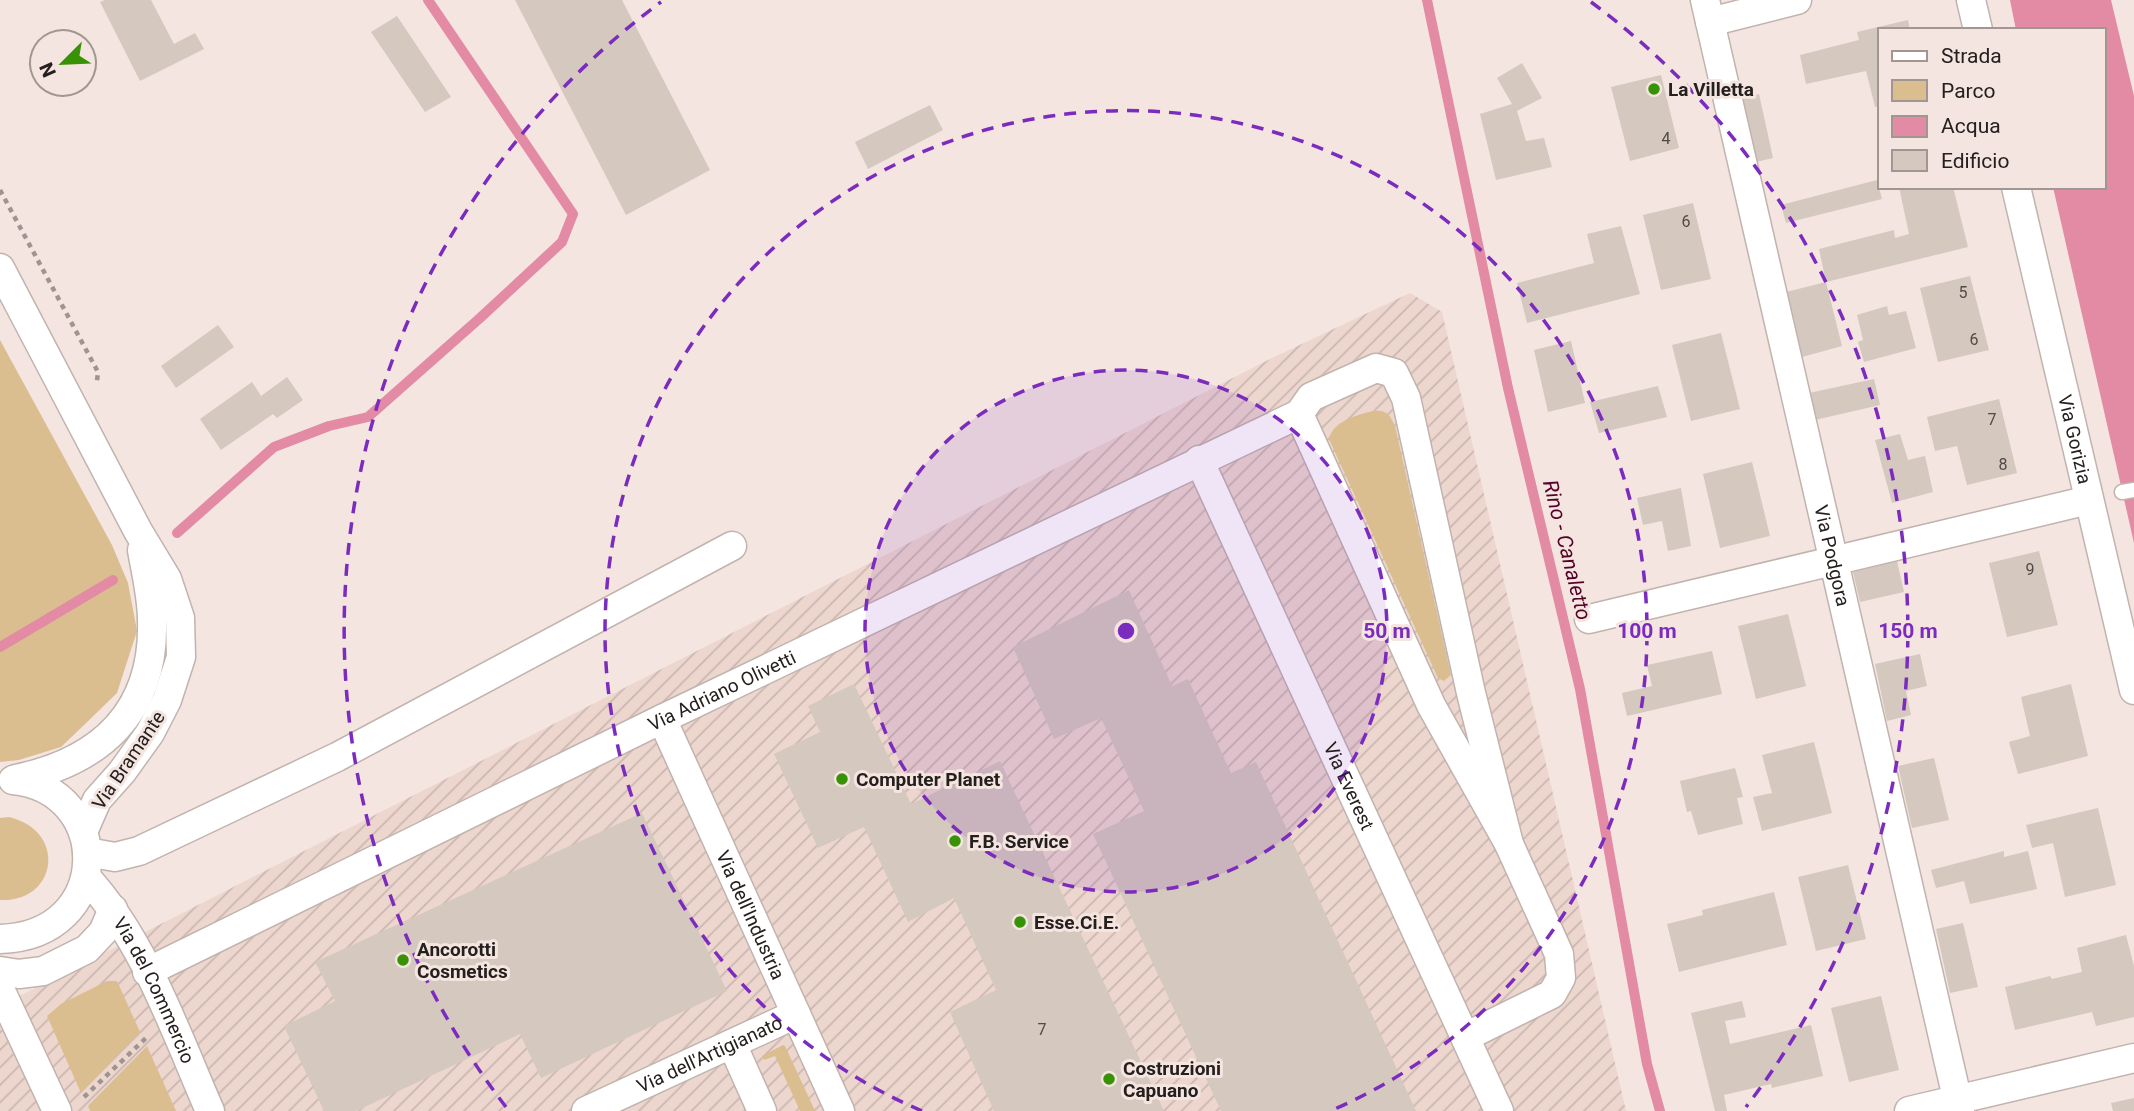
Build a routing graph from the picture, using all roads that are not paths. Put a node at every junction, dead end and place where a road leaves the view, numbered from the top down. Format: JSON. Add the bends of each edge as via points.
{"nodes":[{"id":1,"x":1797,"y":0,"type":"edge"},
{"id":2,"x":1971,"y":0,"type":"edge"},
{"id":3,"x":1708,"y":11,"type":"edge"},
{"id":4,"x":1978,"y":28,"type":"edge"},
{"id":5,"x":2016,"y":189,"type":"edge"},
{"id":6,"x":0,"y":268,"type":"edge"},
{"id":7,"x":1299,"y":414,"type":"junction"},
{"id":8,"x":1199,"y":460,"type":"junction"},
{"id":9,"x":2090,"y":500,"type":"junction"},
{"id":10,"x":138,"y":530,"type":"junction"},
{"id":11,"x":733,"y":546,"type":"dead end"},
{"id":12,"x":1834,"y":561,"type":"junction"},
{"id":13,"x":1589,"y":619,"type":"dead end"},
{"id":14,"x":2134,"y":690,"type":"edge"},
{"id":15,"x":1471,"y":693,"type":"junction"},
{"id":16,"x":1431,"y":705,"type":"junction"},
{"id":17,"x":662,"y":719,"type":"junction"},
{"id":18,"x":8,"y":780,"type":"edge"},
{"id":19,"x":1509,"y":844,"type":"junction"},
{"id":20,"x":85,"y":853,"type":"junction"},
{"id":21,"x":113,"y":909,"type":"junction"},
{"id":22,"x":0,"y":939,"type":"edge"},
{"id":23,"x":0,"y":971,"type":"edge"},
{"id":24,"x":147,"y":972,"type":"junction"},
{"id":25,"x":0,"y":989,"type":"edge"},
{"id":26,"x":796,"y":1014,"type":"junction"},
{"id":27,"x":1465,"y":1037,"type":"junction"},
{"id":28,"x":11,"y":1040,"type":"edge"},
{"id":29,"x":732,"y":1044,"type":"junction"},
{"id":30,"x":2134,"y":1058,"type":"edge"},
{"id":31,"x":1958,"y":1105,"type":"edge"},
{"id":32,"x":57,"y":1111,"type":"edge"},
{"id":33,"x":210,"y":1111,"type":"edge"},
{"id":34,"x":586,"y":1111,"type":"edge"},
{"id":35,"x":762,"y":1111,"type":"edge"},
{"id":36,"x":840,"y":1111,"type":"edge"},
{"id":37,"x":1499,"y":1111,"type":"edge"},
{"id":38,"x":1909,"y":1111,"type":"edge"}],
"edges":[{"from":1,"to":3,"type":"street"},
{"from":2,"to":4,"type":"street"},
{"from":3,"to":12,"type":"street","name":"Via Podgora"},
{"from":5,"to":9,"type":"street","name":"Via Gorizia"},
{"from":6,"to":10,"type":"street","name":"Via Bramante"},
{"from":7,"to":8,"type":"street","name":"Via Adriano Olivetti"},
{"from":7,"to":15,"type":"street","name":"Via Adriano Olivetti","via":[[1311,397],[1376,368],[1394,373],[1406,398]]},
{"from":7,"to":16,"type":"street"},
{"from":8,"to":17,"type":"street","name":"Via Adriano Olivetti"},
{"from":8,"to":27,"type":"street","name":"Via Everest"},
{"from":9,"to":12,"type":"street"},
{"from":9,"to":14,"type":"street","name":"Via Gorizia"},
{"from":10,"to":18,"type":"street","name":"Via Bramante","via":[[153,621],[141,690],[126,717],[87,754],[43,774]]},
{"from":10,"to":20,"type":"street","name":"Via Bramante","via":[[167,579],[180,618],[181,657],[167,701],[150,733],[97,800]]},
{"from":11,"to":20,"type":"street","via":[[275,788],[127,856]]},
{"from":12,"to":13,"type":"street"},
{"from":12,"to":31,"type":"street","name":"Via Podgora"},
{"from":15,"to":16,"type":"street"},
{"from":15,"to":19,"type":"street","name":"Via Adriano Olivetti"},
{"from":16,"to":19,"type":"street"},
{"from":17,"to":24,"type":"street","name":"Via Adriano Olivetti"},
{"from":17,"to":26,"type":"street","name":"Via dell'Industria"},
{"from":18,"to":20,"type":"street","name":"Via Bramante","via":[[37,785],[57,796],[72,812]]},
{"from":19,"to":27,"type":"street","via":[[1559,954],[1561,978],[1552,994]]},
{"from":20,"to":21,"type":"street","name":"Via del Commercio"},
{"from":20,"to":22,"type":"street","name":"Via Bramante","via":[[78,898],[64,916],[45,930]]},
{"from":21,"to":23,"type":"street","via":[[103,932],[87,948],[43,971]]},
{"from":21,"to":24,"type":"street","name":"Via del Commercio"},
{"from":24,"to":33,"type":"street","name":"Via del Commercio"},
{"from":25,"to":28,"type":"street"},
{"from":26,"to":29,"type":"street","name":"Via dell'Artigianato"},
{"from":26,"to":36,"type":"street","name":"Via dell'Industria"},
{"from":27,"to":37,"type":"street","name":"Via Everest"},
{"from":28,"to":32,"type":"street"},
{"from":29,"to":34,"type":"street","name":"Via dell'Artigianato"},
{"from":29,"to":35,"type":"street"},
{"from":30,"to":31,"type":"street"},
{"from":31,"to":38,"type":"street"}]}
